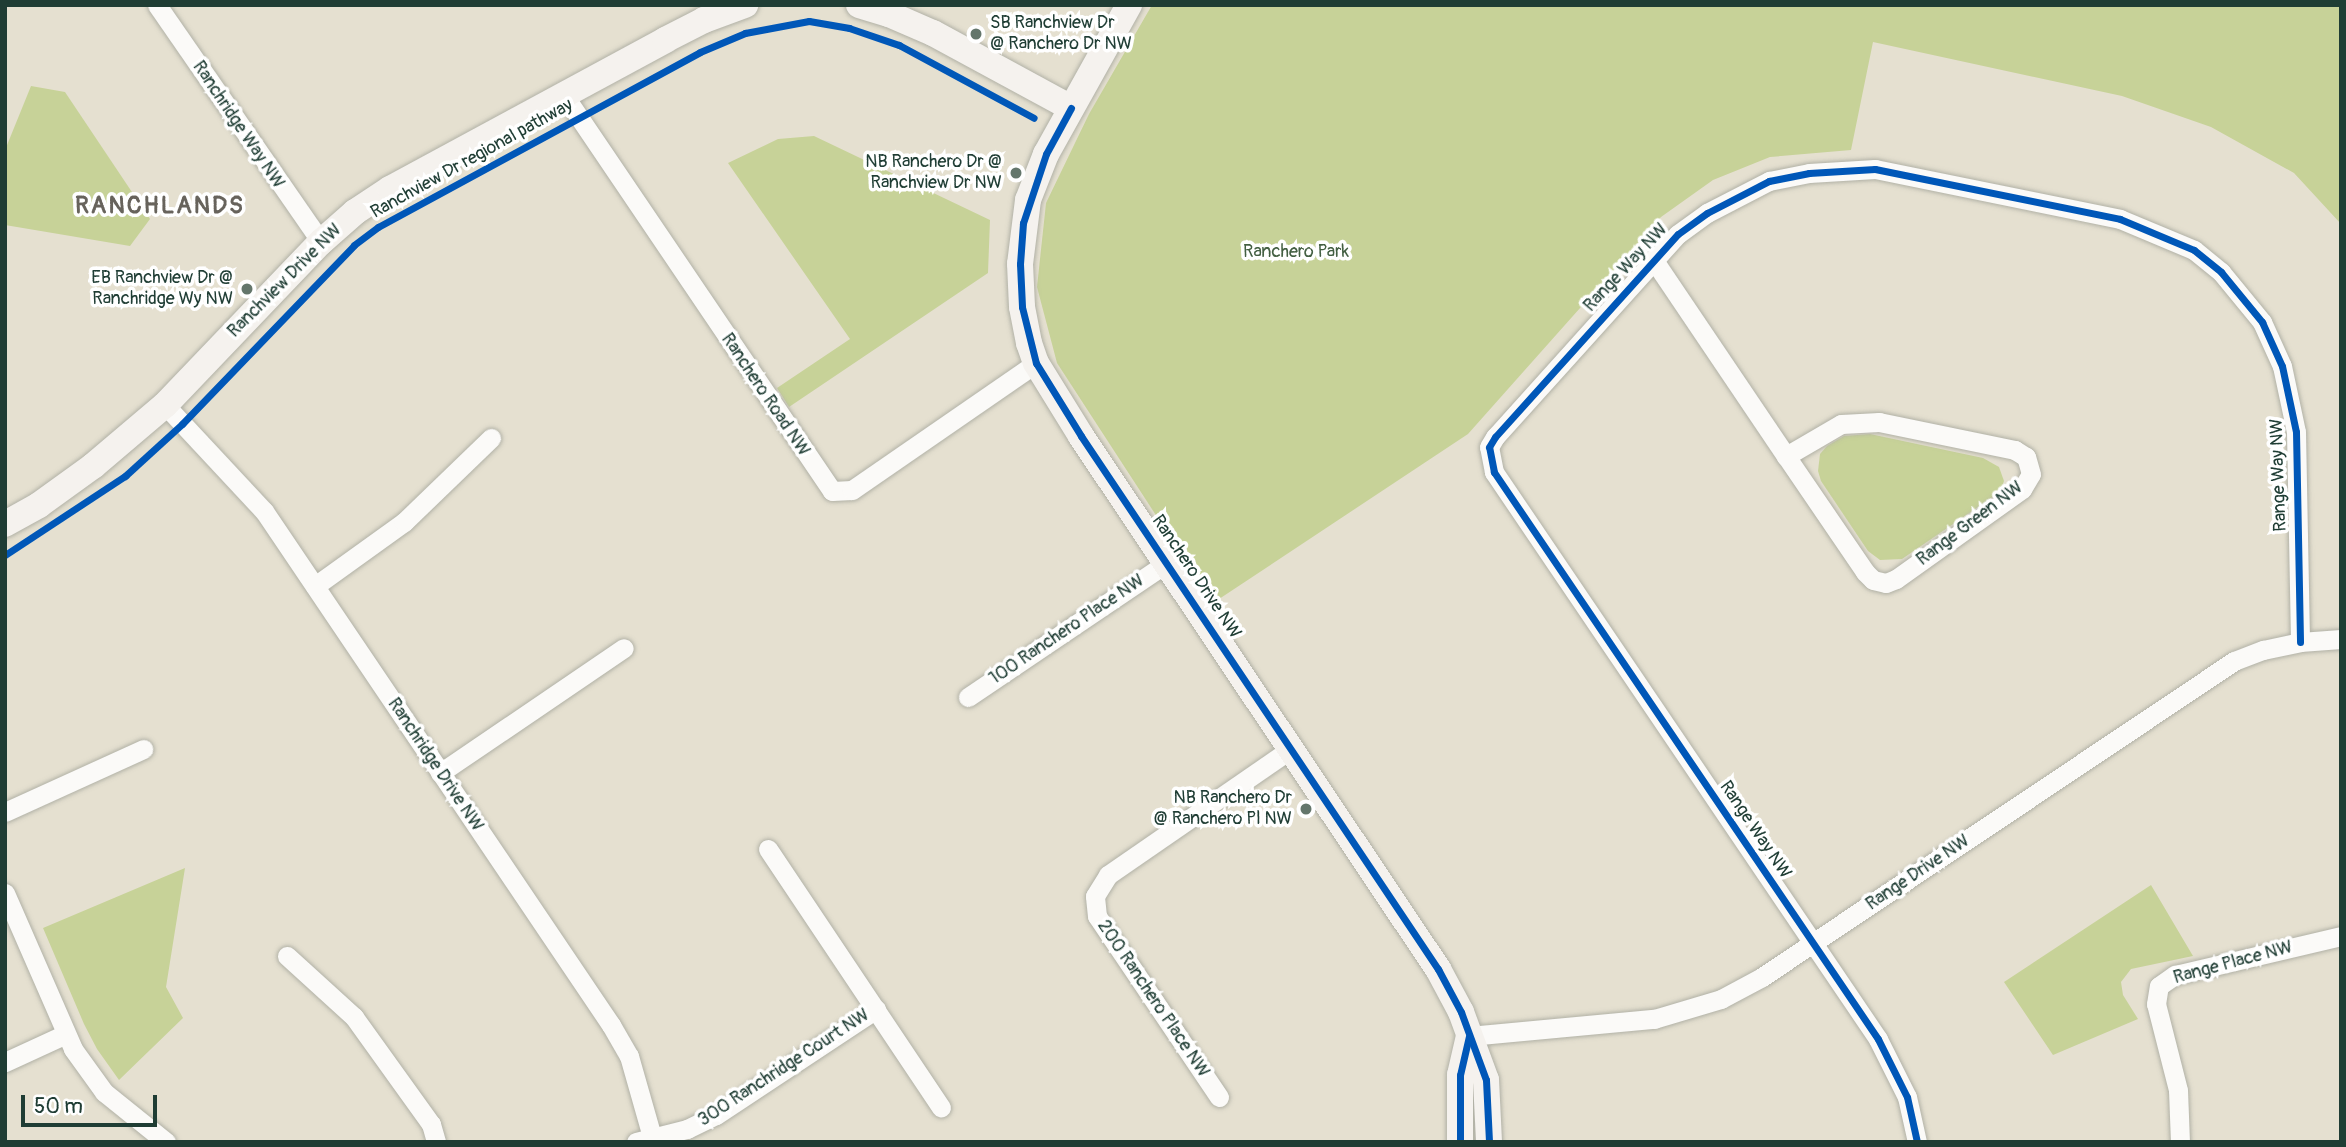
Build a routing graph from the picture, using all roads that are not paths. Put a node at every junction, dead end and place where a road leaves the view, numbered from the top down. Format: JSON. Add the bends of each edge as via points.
{"nodes":[{"id":1,"x":157,"y":5,"type":"edge"},
{"id":2,"x":745,"y":5,"type":"edge"},
{"id":3,"x":859,"y":5,"type":"edge"},
{"id":4,"x":1129,"y":5,"type":"edge"},
{"id":5,"x":564,"y":95,"type":"junction"},
{"id":6,"x":1071,"y":108,"type":"junction"},
{"id":7,"x":321,"y":242,"type":"junction"},
{"id":8,"x":1653,"y":259,"type":"junction"},
{"id":9,"x":1036,"y":363,"type":"junction"},
{"id":10,"x":165,"y":405,"type":"junction"},
{"id":11,"x":491,"y":438,"type":"dead end"},
{"id":12,"x":1786,"y":456,"type":"junction"},
{"id":13,"x":5,"y":524,"type":"edge"},
{"id":14,"x":1167,"y":563,"type":"junction"},
{"id":15,"x":314,"y":586,"type":"junction"},
{"id":16,"x":2341,"y":639,"type":"edge"},
{"id":17,"x":2300,"y":642,"type":"junction"},
{"id":18,"x":624,"y":648,"type":"dead end"},
{"id":19,"x":968,"y":697,"type":"dead end"},
{"id":20,"x":1292,"y":748,"type":"junction"},
{"id":21,"x":144,"y":749,"type":"dead end"},
{"id":22,"x":440,"y":773,"type":"junction"},
{"id":23,"x":5,"y":812,"type":"edge"},
{"id":24,"x":768,"y":849,"type":"dead end"},
{"id":25,"x":5,"y":893,"type":"edge"},
{"id":26,"x":2341,"y":936,"type":"edge"},
{"id":27,"x":1812,"y":943,"type":"junction"},
{"id":28,"x":287,"y":956,"type":"dead end"},
{"id":29,"x":876,"y":1009,"type":"junction"},
{"id":30,"x":66,"y":1034,"type":"junction"},
{"id":31,"x":1469,"y":1036,"type":"junction"},
{"id":32,"x":5,"y":1062,"type":"edge"},
{"id":33,"x":1219,"y":1097,"type":"dead end"},
{"id":34,"x":941,"y":1107,"type":"dead end"},
{"id":35,"x":644,"y":1140,"type":"edge"},
{"id":36,"x":166,"y":1142,"type":"edge"},
{"id":37,"x":436,"y":1142,"type":"edge"},
{"id":38,"x":1460,"y":1142,"type":"edge"},
{"id":39,"x":1489,"y":1142,"type":"edge"},
{"id":40,"x":1917,"y":1142,"type":"edge"},
{"id":41,"x":2180,"y":1142,"type":"edge"}],
"edges":[{"from":1,"to":7,"type":"street","name":"Ranchridge Way NW"},
{"from":2,"to":5,"type":"street","name":"Ranchview Drive NW","via":[[704,20]]},
{"from":3,"to":6,"type":"street","via":[[933,33]]},
{"from":4,"to":6,"type":"street","name":"Ranchero Drive NW"},
{"from":5,"to":7,"type":"street","name":"Ranchview Drive NW","via":[[390,189]]},
{"from":5,"to":9,"type":"street","name":"Ranchero Road NW","via":[[832,491],[852,490]]},
{"from":6,"to":9,"type":"street","name":"Ranchero Drive NW","via":[[1046,154],[1023,223],[1022,307]]},
{"from":7,"to":10,"type":"street","name":"Ranchview Drive NW"},
{"from":8,"to":12,"type":"street","name":"Range Green NW"},
{"from":8,"to":17,"type":"street","name":"Range Way NW","via":[[1707,213],[1769,181],[1856,169],[1875,169],[2120,219],[2194,250],[2247,300],[2282,366],[2296,432]]},
{"from":8,"to":27,"type":"street","name":"Range Way NW","via":[[1495,436],[1489,447],[1490,461]]},
{"from":9,"to":14,"type":"street","name":"Ranchero Drive NW"},
{"from":10,"to":13,"type":"street","name":"Ranchview Drive NW","via":[[93,466]]},
{"from":10,"to":15,"type":"street","name":"Ranchridge Drive NW","via":[[264,511]]},
{"from":11,"to":15,"type":"street","via":[[404,522]]},
{"from":12,"to":12,"type":"street","name":"Range Green NW","via":[[1865,572],[1886,583],[2022,489],[2031,474],[2026,457],[2015,450],[1879,422],[1841,424]]},
{"from":14,"to":19,"type":"street","name":"100 Ranchero Place NW"},
{"from":14,"to":20,"type":"street","name":"Ranchero Drive NW"},
{"from":15,"to":22,"type":"street","name":"Ranchridge Drive NW"},
{"from":16,"to":17,"type":"street","name":"Range Drive NW"},
{"from":17,"to":27,"type":"street","name":"Range Drive NW","via":[[2234,661]]},
{"from":18,"to":22,"type":"street"},
{"from":20,"to":31,"type":"street","name":"Ranchero Drive NW","via":[[1438,968]]},
{"from":20,"to":33,"type":"street","name":"200 Ranchero Place NW","via":[[1108,874],[1095,897],[1097,916]]},
{"from":21,"to":23,"type":"street"},
{"from":22,"to":35,"type":"street","name":"Ranchridge Drive NW","via":[[629,1056]]},
{"from":24,"to":29,"type":"street","name":"300 Ranchridge Court NW"},
{"from":25,"to":30,"type":"street"},
{"from":26,"to":41,"type":"street","name":"Range Place NW","via":[[2175,975],[2159,986],[2156,1004],[2178,1090]]},
{"from":27,"to":31,"type":"street","name":"Range Drive NW","via":[[1721,999],[1681,1013]]},
{"from":27,"to":40,"type":"street","name":"Range Way NW","via":[[1894,1068],[1907,1097]]},
{"from":28,"to":37,"type":"street","via":[[354,1017],[430,1124]]},
{"from":29,"to":34,"type":"street","name":"300 Ranchridge Court NW"},
{"from":29,"to":35,"type":"street","name":"300 Ranchridge Court NW","via":[[716,1115],[687,1129]]},
{"from":30,"to":32,"type":"street"},
{"from":30,"to":36,"type":"street","via":[[104,1093]]},
{"from":31,"to":38,"type":"street","via":[[1460,1075]]},
{"from":31,"to":39,"type":"street","name":"Ranchero Drive NW","via":[[1486,1080]]}]}
